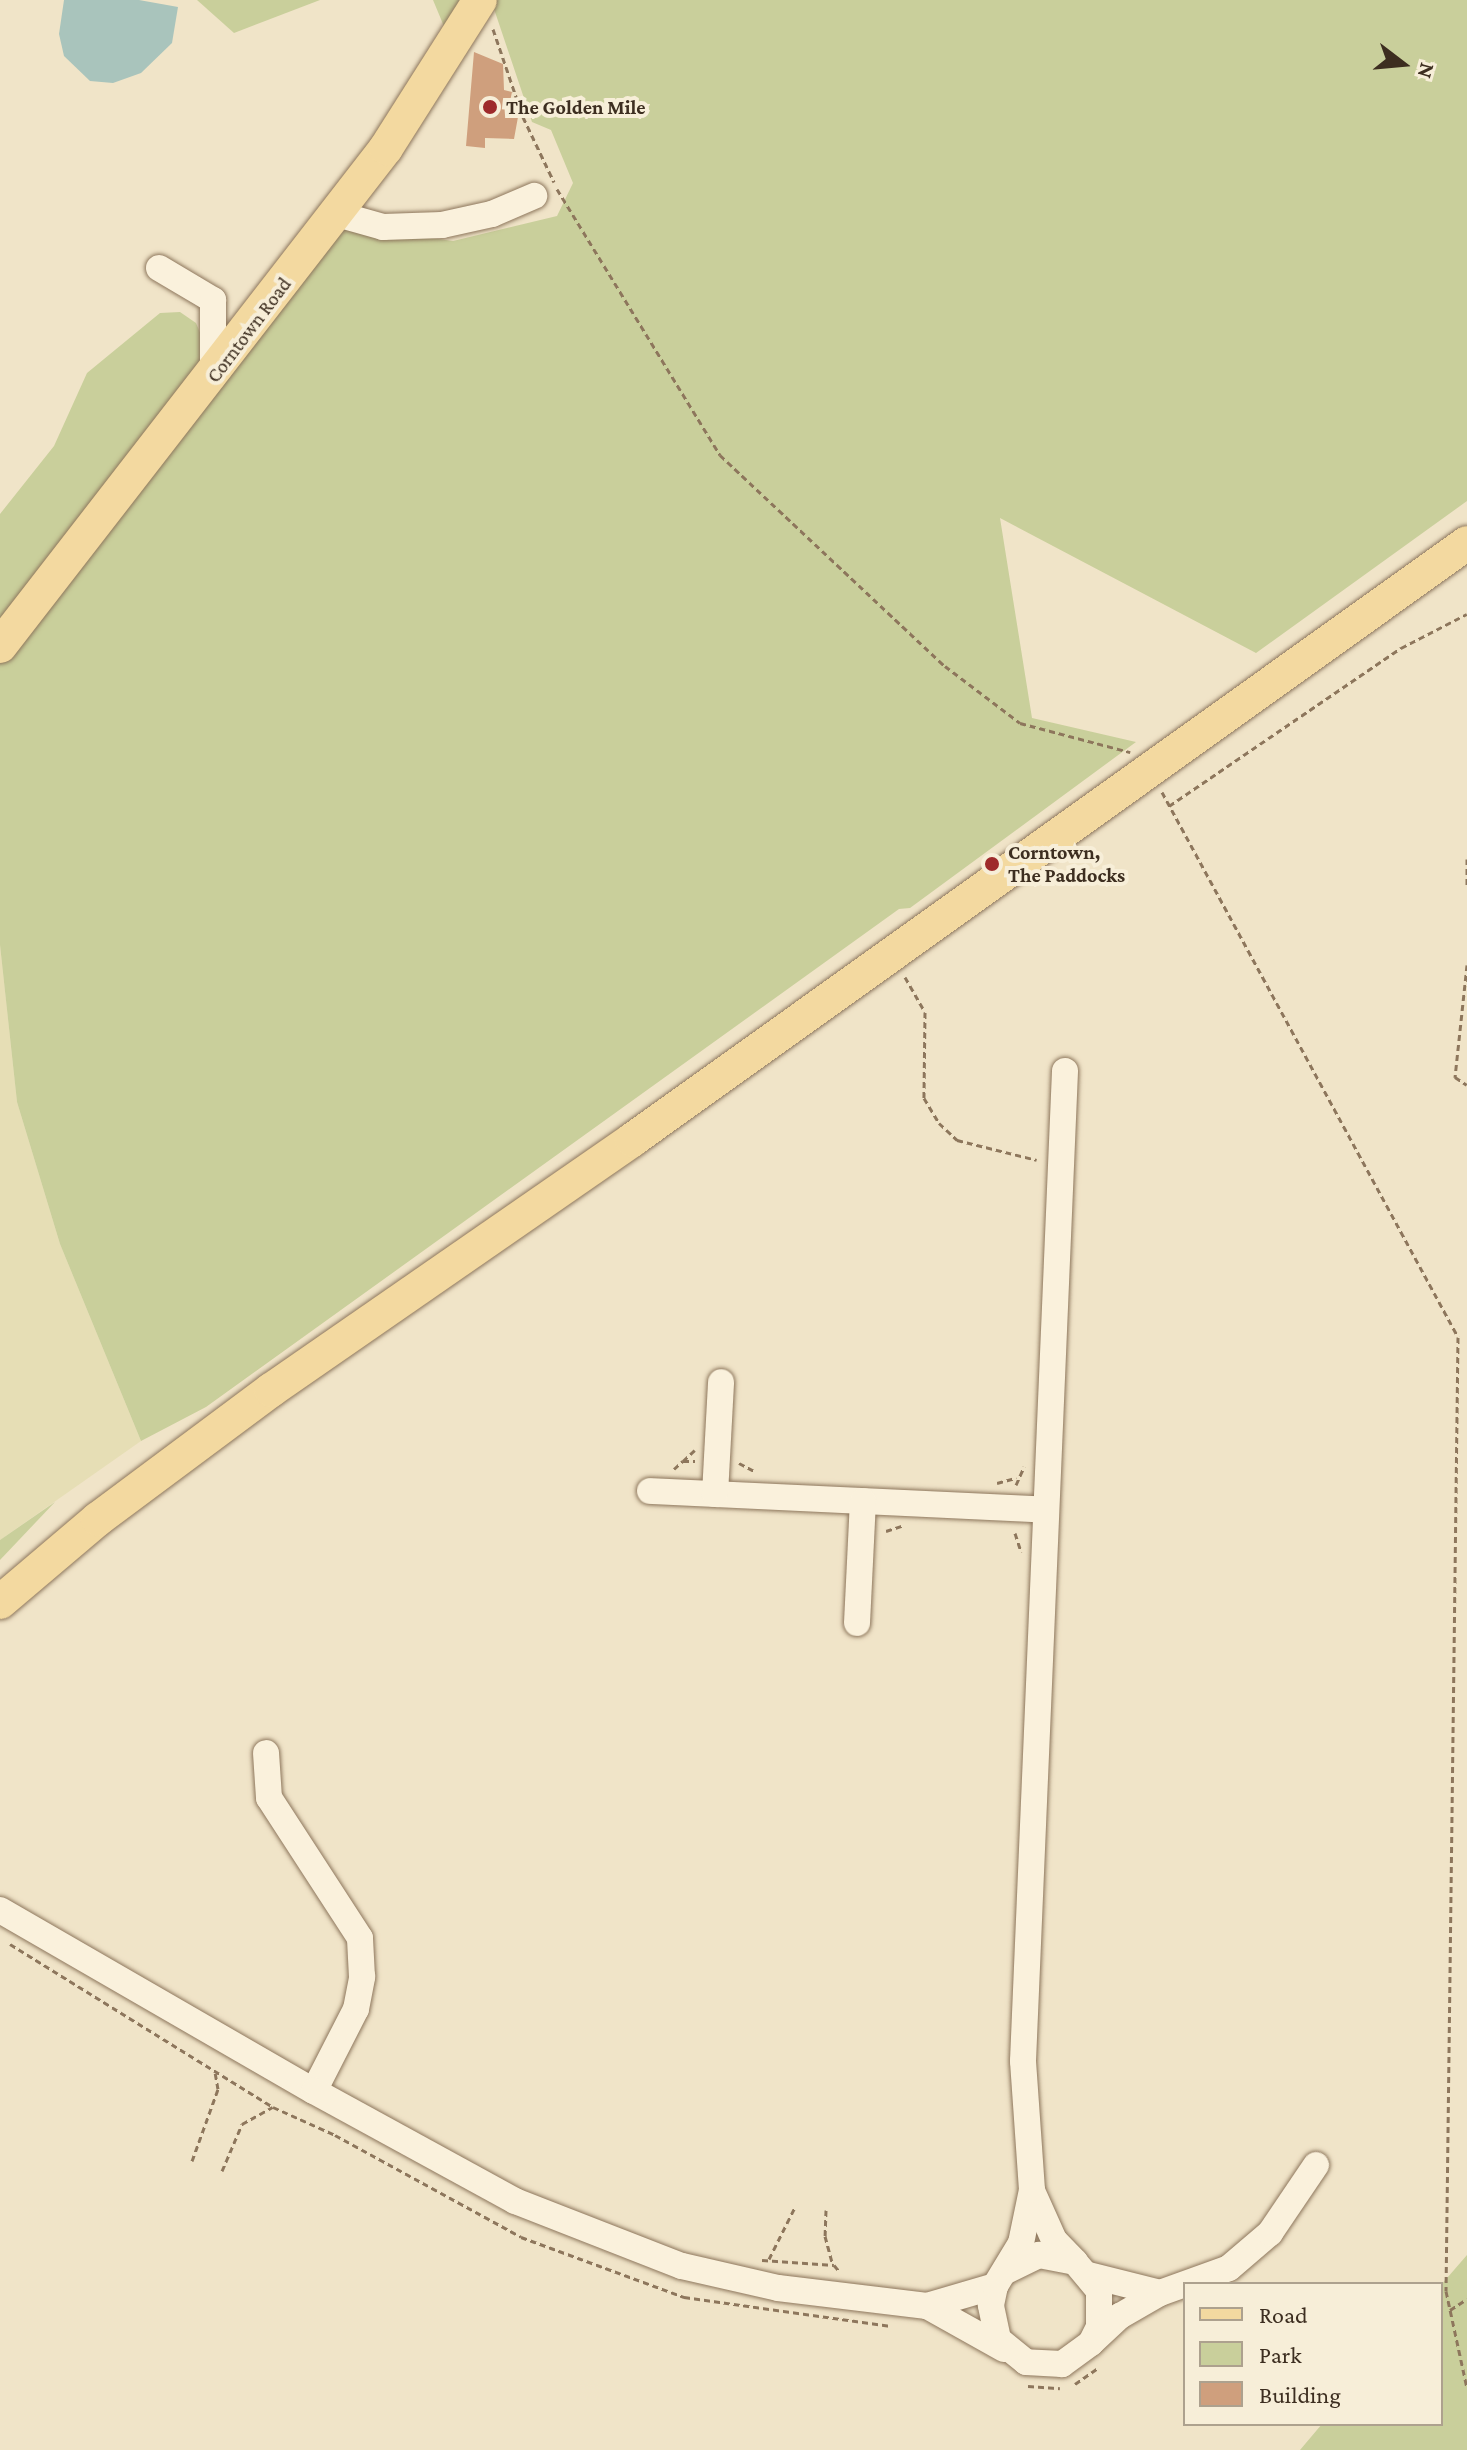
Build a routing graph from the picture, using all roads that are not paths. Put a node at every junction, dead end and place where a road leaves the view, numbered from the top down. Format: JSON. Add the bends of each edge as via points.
{"nodes":[{"id":1,"x":486,"y":14,"type":"edge"},
{"id":2,"x":534,"y":196,"type":"dead end"},
{"id":3,"x":337,"y":214,"type":"junction"},
{"id":4,"x":159,"y":268,"type":"dead end"},
{"id":5,"x":213,"y":377,"type":"junction"},
{"id":6,"x":1467,"y":543,"type":"edge"},
{"id":7,"x":0,"y":646,"type":"edge"},
{"id":8,"x":1065,"y":1071,"type":"dead end"},
{"id":9,"x":721,"y":1382,"type":"dead end"},
{"id":10,"x":650,"y":1491,"type":"dead end"},
{"id":11,"x":715,"y":1494,"type":"junction"},
{"id":12,"x":863,"y":1501,"type":"junction"},
{"id":13,"x":1046,"y":1510,"type":"junction"},
{"id":14,"x":0,"y":1602,"type":"edge"},
{"id":15,"x":857,"y":1623,"type":"dead end"},
{"id":16,"x":266,"y":1753,"type":"dead end"},
{"id":17,"x":0,"y":1910,"type":"edge"},
{"id":18,"x":314,"y":2091,"type":"junction"},
{"id":19,"x":1316,"y":2165,"type":"dead end"},
{"id":20,"x":1032,"y":2190,"type":"junction"},
{"id":21,"x":1082,"y":2268,"type":"junction"},
{"id":22,"x":1001,"y":2279,"type":"junction"},
{"id":23,"x":1190,"y":2282,"type":"edge"},
{"id":24,"x":1183,"y":2285,"type":"edge"},
{"id":25,"x":1160,"y":2293,"type":"junction"},
{"id":26,"x":927,"y":2306,"type":"junction"},
{"id":27,"x":1091,"y":2343,"type":"junction"},
{"id":28,"x":1010,"y":2353,"type":"junction"}],
"edges":[{"from":1,"to":3,"type":"main road","name":"Corntown Road"},
{"from":2,"to":3,"type":"street","via":[[492,214],[442,225],[383,227]]},
{"from":3,"to":5,"type":"main road","name":"Corntown Road"},
{"from":4,"to":5,"type":"street","via":[[213,300]]},
{"from":5,"to":7,"type":"main road","name":"Corntown Road"},
{"from":6,"to":14,"type":"main road","via":[[632,1140],[271,1390],[98,1519]]},
{"from":8,"to":13,"type":"street"},
{"from":9,"to":11,"type":"street"},
{"from":10,"to":11,"type":"street"},
{"from":11,"to":12,"type":"street"},
{"from":12,"to":13,"type":"street"},
{"from":12,"to":15,"type":"street"},
{"from":13,"to":20,"type":"street","via":[[1023,2061]]},
{"from":16,"to":18,"type":"street","via":[[269,1798],[360,1938],[362,1977],[356,2009]]},
{"from":17,"to":18,"type":"street"},
{"from":18,"to":26,"type":"street","via":[[515,2201],[682,2266],[778,2288]]},
{"from":19,"to":23,"type":"street","via":[[1270,2233],[1229,2268]]},
{"from":20,"to":21,"type":"street","via":[[1054,2240]]},
{"from":20,"to":22,"type":"street","via":[[1025,2231]]},
{"from":21,"to":22,"type":"street","via":[[1039,2255]]},
{"from":21,"to":25,"type":"street"},
{"from":21,"to":27,"type":"street","via":[[1102,2309]]},
{"from":22,"to":26,"type":"street"},
{"from":22,"to":28,"type":"street","via":[[991,2323]]},
{"from":24,"to":25,"type":"street"},
{"from":25,"to":27,"type":"street","via":[[1120,2316]]},
{"from":26,"to":28,"type":"street"},
{"from":27,"to":28,"type":"street","via":[[1078,2356],[1053,2365],[1026,2362]]}]}
